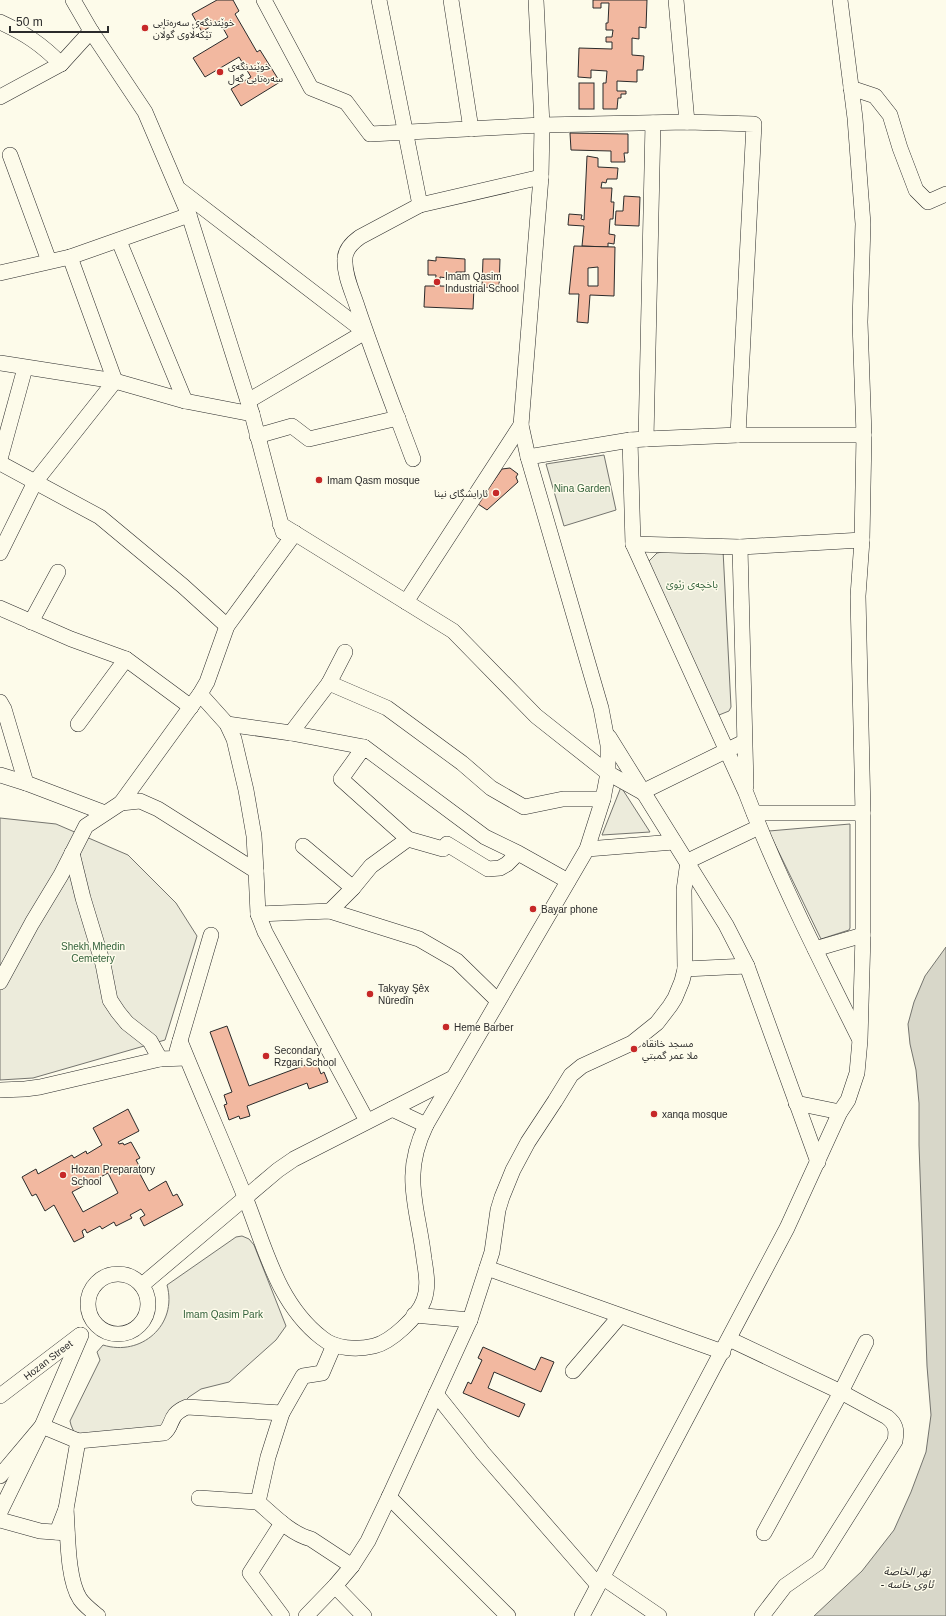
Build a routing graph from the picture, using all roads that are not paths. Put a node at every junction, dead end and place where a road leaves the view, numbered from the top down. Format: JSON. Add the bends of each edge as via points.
{"nodes":[{"id":1,"x":73,"y":0,"type":"edge"},
{"id":2,"x":264,"y":0,"type":"edge"},
{"id":3,"x":379,"y":0,"type":"edge"},
{"id":4,"x":451,"y":0,"type":"edge"},
{"id":5,"x":536,"y":0,"type":"edge"},
{"id":6,"x":676,"y":0,"type":"edge"},
{"id":7,"x":840,"y":0,"type":"edge"},
{"id":8,"x":0,"y":22,"type":"edge"},
{"id":9,"x":91,"y":30,"type":"junction"},
{"id":10,"x":61,"y":64,"type":"junction"},
{"id":11,"x":851,"y":88,"type":"junction"},
{"id":12,"x":0,"y":97,"type":"edge"},
{"id":13,"x":687,"y":122,"type":"junction"},
{"id":14,"x":653,"y":123,"type":"junction"},
{"id":15,"x":542,"y":126,"type":"junction"},
{"id":16,"x":471,"y":129,"type":"junction"},
{"id":17,"x":406,"y":133,"type":"junction"},
{"id":18,"x":10,"y":155,"type":"dead end"},
{"id":19,"x":541,"y":177,"type":"junction"},
{"id":20,"x":179,"y":189,"type":"junction"},
{"id":21,"x":946,"y":194,"type":"edge"},
{"id":22,"x":420,"y":205,"type":"junction"},
{"id":23,"x":189,"y":215,"type":"junction"},
{"id":24,"x":119,"y":241,"type":"junction"},
{"id":25,"x":70,"y":257,"type":"junction"},
{"id":26,"x":49,"y":261,"type":"junction"},
{"id":27,"x":0,"y":273,"type":"edge"},
{"id":28,"x":365,"y":332,"type":"junction"},
{"id":29,"x":0,"y":363,"type":"edge"},
{"id":30,"x":25,"y":368,"type":"junction"},
{"id":31,"x":115,"y":382,"type":"junction"},
{"id":32,"x":185,"y":401,"type":"junction"},
{"id":33,"x":250,"y":408,"type":"junction"},
{"id":34,"x":398,"y":418,"type":"junction"},
{"id":35,"x":521,"y":425,"type":"junction"},
{"id":36,"x":864,"y":435,"type":"junction"},
{"id":37,"x":257,"y":436,"type":"junction"},
{"id":38,"x":738,"y":436,"type":"junction"},
{"id":39,"x":646,"y":439,"type":"junction"},
{"id":40,"x":630,"y":440,"type":"junction"},
{"id":41,"x":528,"y":457,"type":"junction"},
{"id":42,"x":0,"y":459,"type":"edge"},
{"id":43,"x":412,"y":459,"type":"dead end"},
{"id":44,"x":0,"y":463,"type":"edge"},
{"id":45,"x":35,"y":482,"type":"junction"},
{"id":46,"x":290,"y":539,"type":"junction"},
{"id":47,"x":862,"y":540,"type":"junction"},
{"id":48,"x":633,"y":544,"type":"junction"},
{"id":49,"x":740,"y":547,"type":"junction"},
{"id":50,"x":0,"y":553,"type":"edge"},
{"id":51,"x":58,"y":572,"type":"dead end"},
{"id":52,"x":406,"y":602,"type":"junction"},
{"id":53,"x":0,"y":608,"type":"edge"},
{"id":54,"x":31,"y":622,"type":"junction"},
{"id":55,"x":227,"y":626,"type":"junction"},
{"id":56,"x":345,"y":652,"type":"dead end"},
{"id":57,"x":126,"y":659,"type":"junction"},
{"id":58,"x":329,"y":683,"type":"junction"},
{"id":59,"x":200,"y":694,"type":"junction"},
{"id":60,"x":0,"y":702,"type":"edge"},
{"id":61,"x":191,"y":707,"type":"junction"},
{"id":62,"x":78,"y":724,"type":"dead end"},
{"id":63,"x":227,"y":724,"type":"junction"},
{"id":64,"x":291,"y":733,"type":"junction"},
{"id":65,"x":606,"y":733,"type":"junction"},
{"id":66,"x":744,"y":742,"type":"junction"},
{"id":67,"x":364,"y":747,"type":"junction"},
{"id":68,"x":727,"y":750,"type":"junction"},
{"id":69,"x":608,"y":773,"type":"junction"},
{"id":70,"x":0,"y":775,"type":"edge"},
{"id":71,"x":26,"y":783,"type":"junction"},
{"id":72,"x":642,"y":792,"type":"junction"},
{"id":73,"x":746,"y":793,"type":"junction"},
{"id":74,"x":603,"y":799,"type":"junction"},
{"id":75,"x":121,"y":803,"type":"junction"},
{"id":76,"x":105,"y":813,"type":"junction"},
{"id":77,"x":863,"y":813,"type":"junction"},
{"id":78,"x":757,"y":820,"type":"junction"},
{"id":79,"x":408,"y":839,"type":"junction"},
{"id":80,"x":674,"y":842,"type":"junction"},
{"id":81,"x":303,"y":846,"type":"dead end"},
{"id":82,"x":586,"y":849,"type":"junction"},
{"id":83,"x":72,"y":853,"type":"junction"},
{"id":84,"x":518,"y":853,"type":"junction"},
{"id":85,"x":688,"y":861,"type":"junction"},
{"id":86,"x":256,"y":871,"type":"junction"},
{"id":87,"x":568,"y":881,"type":"junction"},
{"id":88,"x":353,"y":888,"type":"junction"},
{"id":89,"x":330,"y":911,"type":"junction"},
{"id":90,"x":258,"y":914,"type":"junction"},
{"id":91,"x":211,"y":935,"type":"dead end"},
{"id":92,"x":863,"y":935,"type":"junction"},
{"id":93,"x":815,"y":949,"type":"junction"},
{"id":94,"x":747,"y":966,"type":"junction"},
{"id":95,"x":684,"y":969,"type":"junction"},
{"id":96,"x":0,"y":982,"type":"edge"},
{"id":97,"x":498,"y":1001,"type":"junction"},
{"id":98,"x":860,"y":1040,"type":"junction"},
{"id":99,"x":181,"y":1058,"type":"junction"},
{"id":100,"x":160,"y":1059,"type":"junction"},
{"id":101,"x":453,"y":1078,"type":"junction"},
{"id":102,"x":0,"y":1090,"type":"edge"},
{"id":103,"x":796,"y":1103,"type":"junction"},
{"id":104,"x":392,"y":1109,"type":"junction"},
{"id":105,"x":840,"y":1112,"type":"junction"},
{"id":106,"x":367,"y":1121,"type":"junction"},
{"id":107,"x":426,"y":1125,"type":"junction"},
{"id":108,"x":818,"y":1162,"type":"junction"},
{"id":109,"x":245,"y":1198,"type":"junction"},
{"id":110,"x":487,"y":1268,"type":"junction"},
{"id":111,"x":142,"y":1285,"type":"junction"},
{"id":112,"x":414,"y":1315,"type":"junction"},
{"id":113,"x":620,"y":1316,"type":"junction"},
{"id":114,"x":470,"y":1320,"type":"junction"},
{"id":115,"x":95,"y":1323,"type":"junction"},
{"id":116,"x":81,"y":1335,"type":"junction"},
{"id":117,"x":866,"y":1342,"type":"dead end"},
{"id":118,"x":334,"y":1345,"type":"junction"},
{"id":119,"x":726,"y":1346,"type":"junction"},
{"id":120,"x":572,"y":1371,"type":"dead end"},
{"id":121,"x":841,"y":1392,"type":"junction"},
{"id":122,"x":436,"y":1394,"type":"junction"},
{"id":123,"x":0,"y":1396,"type":"edge"},
{"id":124,"x":282,"y":1413,"type":"junction"},
{"id":125,"x":42,"y":1426,"type":"junction"},
{"id":126,"x":78,"y":1441,"type":"junction"},
{"id":127,"x":0,"y":1476,"type":"edge"},
{"id":128,"x":389,"y":1497,"type":"junction"},
{"id":129,"x":198,"y":1498,"type":"dead end"},
{"id":130,"x":258,"y":1502,"type":"junction"},
{"id":131,"x":0,"y":1512,"type":"edge"},
{"id":132,"x":0,"y":1520,"type":"edge"},
{"id":133,"x":282,"y":1523,"type":"junction"},
{"id":134,"x":62,"y":1532,"type":"junction"},
{"id":135,"x":764,"y":1533,"type":"dead end"},
{"id":136,"x":352,"y":1566,"type":"junction"},
{"id":137,"x":600,"y":1581,"type":"junction"},
{"id":138,"x":335,"y":1586,"type":"junction"},
{"id":139,"x":98,"y":1616,"type":"edge"},
{"id":140,"x":282,"y":1616,"type":"edge"},
{"id":141,"x":306,"y":1616,"type":"edge"},
{"id":142,"x":364,"y":1616,"type":"edge"},
{"id":143,"x":508,"y":1616,"type":"edge"},
{"id":144,"x":582,"y":1616,"type":"edge"},
{"id":145,"x":659,"y":1616,"type":"edge"},
{"id":146,"x":762,"y":1616,"type":"edge"}],
"edges":[{"from":1,"to":9,"type":"street"},
{"from":2,"to":17,"type":"street","via":[[311,88],[346,102],[370,134]]},
{"from":3,"to":17,"type":"street"},
{"from":4,"to":16,"type":"street"},
{"from":5,"to":15,"type":"street"},
{"from":6,"to":13,"type":"street"},
{"from":7,"to":11,"type":"street"},
{"from":8,"to":10,"type":"street","via":[[43,46]]},
{"from":9,"to":10,"type":"street"},
{"from":9,"to":20,"type":"street","via":[[145,112]]},
{"from":10,"to":12,"type":"street"},
{"from":11,"to":21,"type":"street","via":[[875,96],[890,115],[916,190],[928,202]]},
{"from":11,"to":36,"type":"street","via":[[863,224],[860,322]]},
{"from":13,"to":14,"type":"street"},
{"from":13,"to":38,"type":"street","via":[[754,124]]},
{"from":14,"to":15,"type":"street"},
{"from":14,"to":39,"type":"street"},
{"from":15,"to":16,"type":"street"},
{"from":15,"to":19,"type":"street"},
{"from":16,"to":17,"type":"street"},
{"from":17,"to":22,"type":"street"},
{"from":18,"to":26,"type":"street"},
{"from":19,"to":22,"type":"street"},
{"from":19,"to":35,"type":"street"},
{"from":20,"to":23,"type":"street"},
{"from":20,"to":28,"type":"street"},
{"from":22,"to":28,"type":"street","via":[[360,237],[347,250],[347,276]]},
{"from":23,"to":24,"type":"street"},
{"from":23,"to":33,"type":"street"},
{"from":24,"to":25,"type":"street"},
{"from":24,"to":32,"type":"street"},
{"from":25,"to":26,"type":"street"},
{"from":25,"to":31,"type":"street"},
{"from":26,"to":27,"type":"street"},
{"from":28,"to":33,"type":"street"},
{"from":28,"to":34,"type":"street"},
{"from":29,"to":30,"type":"street"},
{"from":30,"to":31,"type":"street"},
{"from":30,"to":42,"type":"street"},
{"from":31,"to":32,"type":"street"},
{"from":31,"to":45,"type":"street"},
{"from":32,"to":33,"type":"street"},
{"from":33,"to":37,"type":"street"},
{"from":34,"to":37,"type":"street","via":[[309,439],[292,426]]},
{"from":34,"to":43,"type":"street"},
{"from":35,"to":41,"type":"street"},
{"from":35,"to":52,"type":"street"},
{"from":36,"to":38,"type":"street"},
{"from":36,"to":47,"type":"street"},
{"from":37,"to":46,"type":"street","via":[[280,524]]},
{"from":38,"to":39,"type":"street"},
{"from":39,"to":40,"type":"street"},
{"from":40,"to":41,"type":"street"},
{"from":40,"to":48,"type":"street"},
{"from":41,"to":65,"type":"street","via":[[593,678]]},
{"from":44,"to":45,"type":"street"},
{"from":45,"to":50,"type":"street"},
{"from":45,"to":55,"type":"street","via":[[100,517],[184,586]]},
{"from":46,"to":52,"type":"street"},
{"from":46,"to":55,"type":"street"},
{"from":47,"to":49,"type":"street"},
{"from":47,"to":77,"type":"street","via":[[858,596]]},
{"from":48,"to":49,"type":"street"},
{"from":48,"to":68,"type":"street"},
{"from":49,"to":66,"type":"street"},
{"from":51,"to":54,"type":"street"},
{"from":52,"to":69,"type":"street","via":[[453,631],[536,716]]},
{"from":53,"to":54,"type":"street"},
{"from":54,"to":57,"type":"street"},
{"from":55,"to":59,"type":"street","via":[[207,682]]},
{"from":56,"to":58,"type":"street"},
{"from":57,"to":61,"type":"street"},
{"from":57,"to":62,"type":"street"},
{"from":58,"to":64,"type":"street"},
{"from":58,"to":74,"type":"street","via":[[387,708],[462,763],[491,788],[524,807],[563,799]]},
{"from":59,"to":61,"type":"street"},
{"from":59,"to":63,"type":"street"},
{"from":60,"to":71,"type":"street"},
{"from":61,"to":75,"type":"street"},
{"from":63,"to":64,"type":"street"},
{"from":63,"to":86,"type":"street","via":[[234,739],[246,790],[254,836]]},
{"from":64,"to":67,"type":"street"},
{"from":65,"to":69,"type":"street"},
{"from":65,"to":72,"type":"street"},
{"from":66,"to":68,"type":"street"},
{"from":66,"to":73,"type":"street"},
{"from":67,"to":79,"type":"street","via":[[341,779]]},
{"from":67,"to":84,"type":"street","via":[[485,837]]},
{"from":68,"to":72,"type":"street"},
{"from":68,"to":73,"type":"street"},
{"from":69,"to":72,"type":"street"},
{"from":69,"to":74,"type":"street"},
{"from":70,"to":71,"type":"street"},
{"from":71,"to":76,"type":"street"},
{"from":72,"to":80,"type":"street"},
{"from":73,"to":78,"type":"street"},
{"from":74,"to":82,"type":"street"},
{"from":75,"to":76,"type":"street"},
{"from":75,"to":86,"type":"street","via":[[140,801],[158,809]]},
{"from":76,"to":83,"type":"street","via":[[86,826]]},
{"from":77,"to":78,"type":"street"},
{"from":77,"to":92,"type":"street"},
{"from":78,"to":85,"type":"street"},
{"from":78,"to":93,"type":"street"},
{"from":79,"to":84,"type":"street","via":[[443,849],[447,844],[488,869],[508,864]]},
{"from":79,"to":88,"type":"street","via":[[371,866]]},
{"from":80,"to":82,"type":"street"},
{"from":80,"to":85,"type":"street"},
{"from":81,"to":88,"type":"street"},
{"from":82,"to":87,"type":"street"},
{"from":83,"to":96,"type":"street"},
{"from":83,"to":100,"type":"street","via":[[103,964],[110,1000],[127,1023],[150,1041]]},
{"from":84,"to":87,"type":"street"},
{"from":85,"to":94,"type":"street"},
{"from":85,"to":95,"type":"street","via":[[684,890]]},
{"from":86,"to":90,"type":"street"},
{"from":87,"to":97,"type":"street"},
{"from":88,"to":89,"type":"street"},
{"from":89,"to":90,"type":"street"},
{"from":89,"to":97,"type":"street","via":[[419,939],[457,960]]},
{"from":90,"to":106,"type":"street","via":[[265,932]]},
{"from":91,"to":99,"type":"street","via":[[180,1041]]},
{"from":92,"to":93,"type":"street"},
{"from":92,"to":98,"type":"street"},
{"from":93,"to":98,"type":"street"},
{"from":94,"to":95,"type":"street"},
{"from":94,"to":103,"type":"street"},
{"from":95,"to":110,"type":"street","via":[[675,998],[657,1023],[632,1043],[582,1066],[566,1081],[521,1155],[507,1185],[498,1210]]},
{"from":97,"to":101,"type":"street"},
{"from":98,"to":105,"type":"street","via":[[857,1073],[848,1100]]},
{"from":99,"to":100,"type":"street"},
{"from":99,"to":109,"type":"street"},
{"from":100,"to":102,"type":"street","via":[[40,1087]]},
{"from":101,"to":104,"type":"street"},
{"from":101,"to":107,"type":"street"},
{"from":103,"to":105,"type":"street"},
{"from":103,"to":108,"type":"street"},
{"from":104,"to":106,"type":"street"},
{"from":104,"to":107,"type":"street"},
{"from":105,"to":108,"type":"street"},
{"from":106,"to":109,"type":"street","via":[[294,1159]]},
{"from":107,"to":112,"type":"street","via":[[418,1144],[413,1174],[426,1283],[424,1301]]},
{"from":108,"to":119,"type":"street"},
{"from":109,"to":111,"type":"street"},
{"from":109,"to":118,"type":"street","via":[[266,1255],[285,1296],[315,1332]]},
{"from":110,"to":113,"type":"street"},
{"from":110,"to":114,"type":"street"},
{"from":111,"to":115,"type":"street","via":[[148,1298],[148,1308],[143,1321],[136,1328],[122,1334],[112,1334],[102,1330]]},
{"from":111,"to":115,"type":"street","via":[[130,1276],[120,1274],[106,1276],[98,1282],[92,1290],[88,1304]]},
{"from":112,"to":114,"type":"street"},
{"from":112,"to":118,"type":"street","via":[[396,1334],[380,1344],[364,1347]]},
{"from":113,"to":119,"type":"street"},
{"from":113,"to":120,"type":"street"},
{"from":114,"to":122,"type":"street"},
{"from":115,"to":116,"type":"street","name":"Hozan Street"},
{"from":116,"to":123,"type":"street","name":"Hozan Street"},
{"from":116,"to":125,"type":"street"},
{"from":117,"to":121,"type":"street"},
{"from":118,"to":124,"type":"street","via":[[322,1372],[303,1376]]},
{"from":119,"to":121,"type":"street"},
{"from":119,"to":137,"type":"street"},
{"from":121,"to":135,"type":"street"},
{"from":121,"to":146,"type":"street","via":[[894,1422],[897,1430],[895,1441],[818,1563],[785,1586]]},
{"from":122,"to":128,"type":"street"},
{"from":122,"to":137,"type":"street","via":[[483,1453]]},
{"from":124,"to":126,"type":"street","via":[[186,1407],[178,1410],[171,1418],[164,1433]]},
{"from":124,"to":130,"type":"street","via":[[268,1457]]},
{"from":125,"to":126,"type":"street"},
{"from":125,"to":127,"type":"street"},
{"from":125,"to":131,"type":"street"},
{"from":126,"to":134,"type":"street"},
{"from":128,"to":136,"type":"street"},
{"from":128,"to":143,"type":"street"},
{"from":129,"to":130,"type":"street"},
{"from":130,"to":133,"type":"street"},
{"from":132,"to":134,"type":"street","via":[[40,1531]]},
{"from":133,"to":136,"type":"street"},
{"from":133,"to":140,"type":"street","via":[[250,1573]]},
{"from":134,"to":139,"type":"street","via":[[77,1594]]},
{"from":136,"to":138,"type":"street"},
{"from":137,"to":144,"type":"street"},
{"from":137,"to":145,"type":"street"},
{"from":138,"to":141,"type":"street"},
{"from":138,"to":142,"type":"street"}]}
